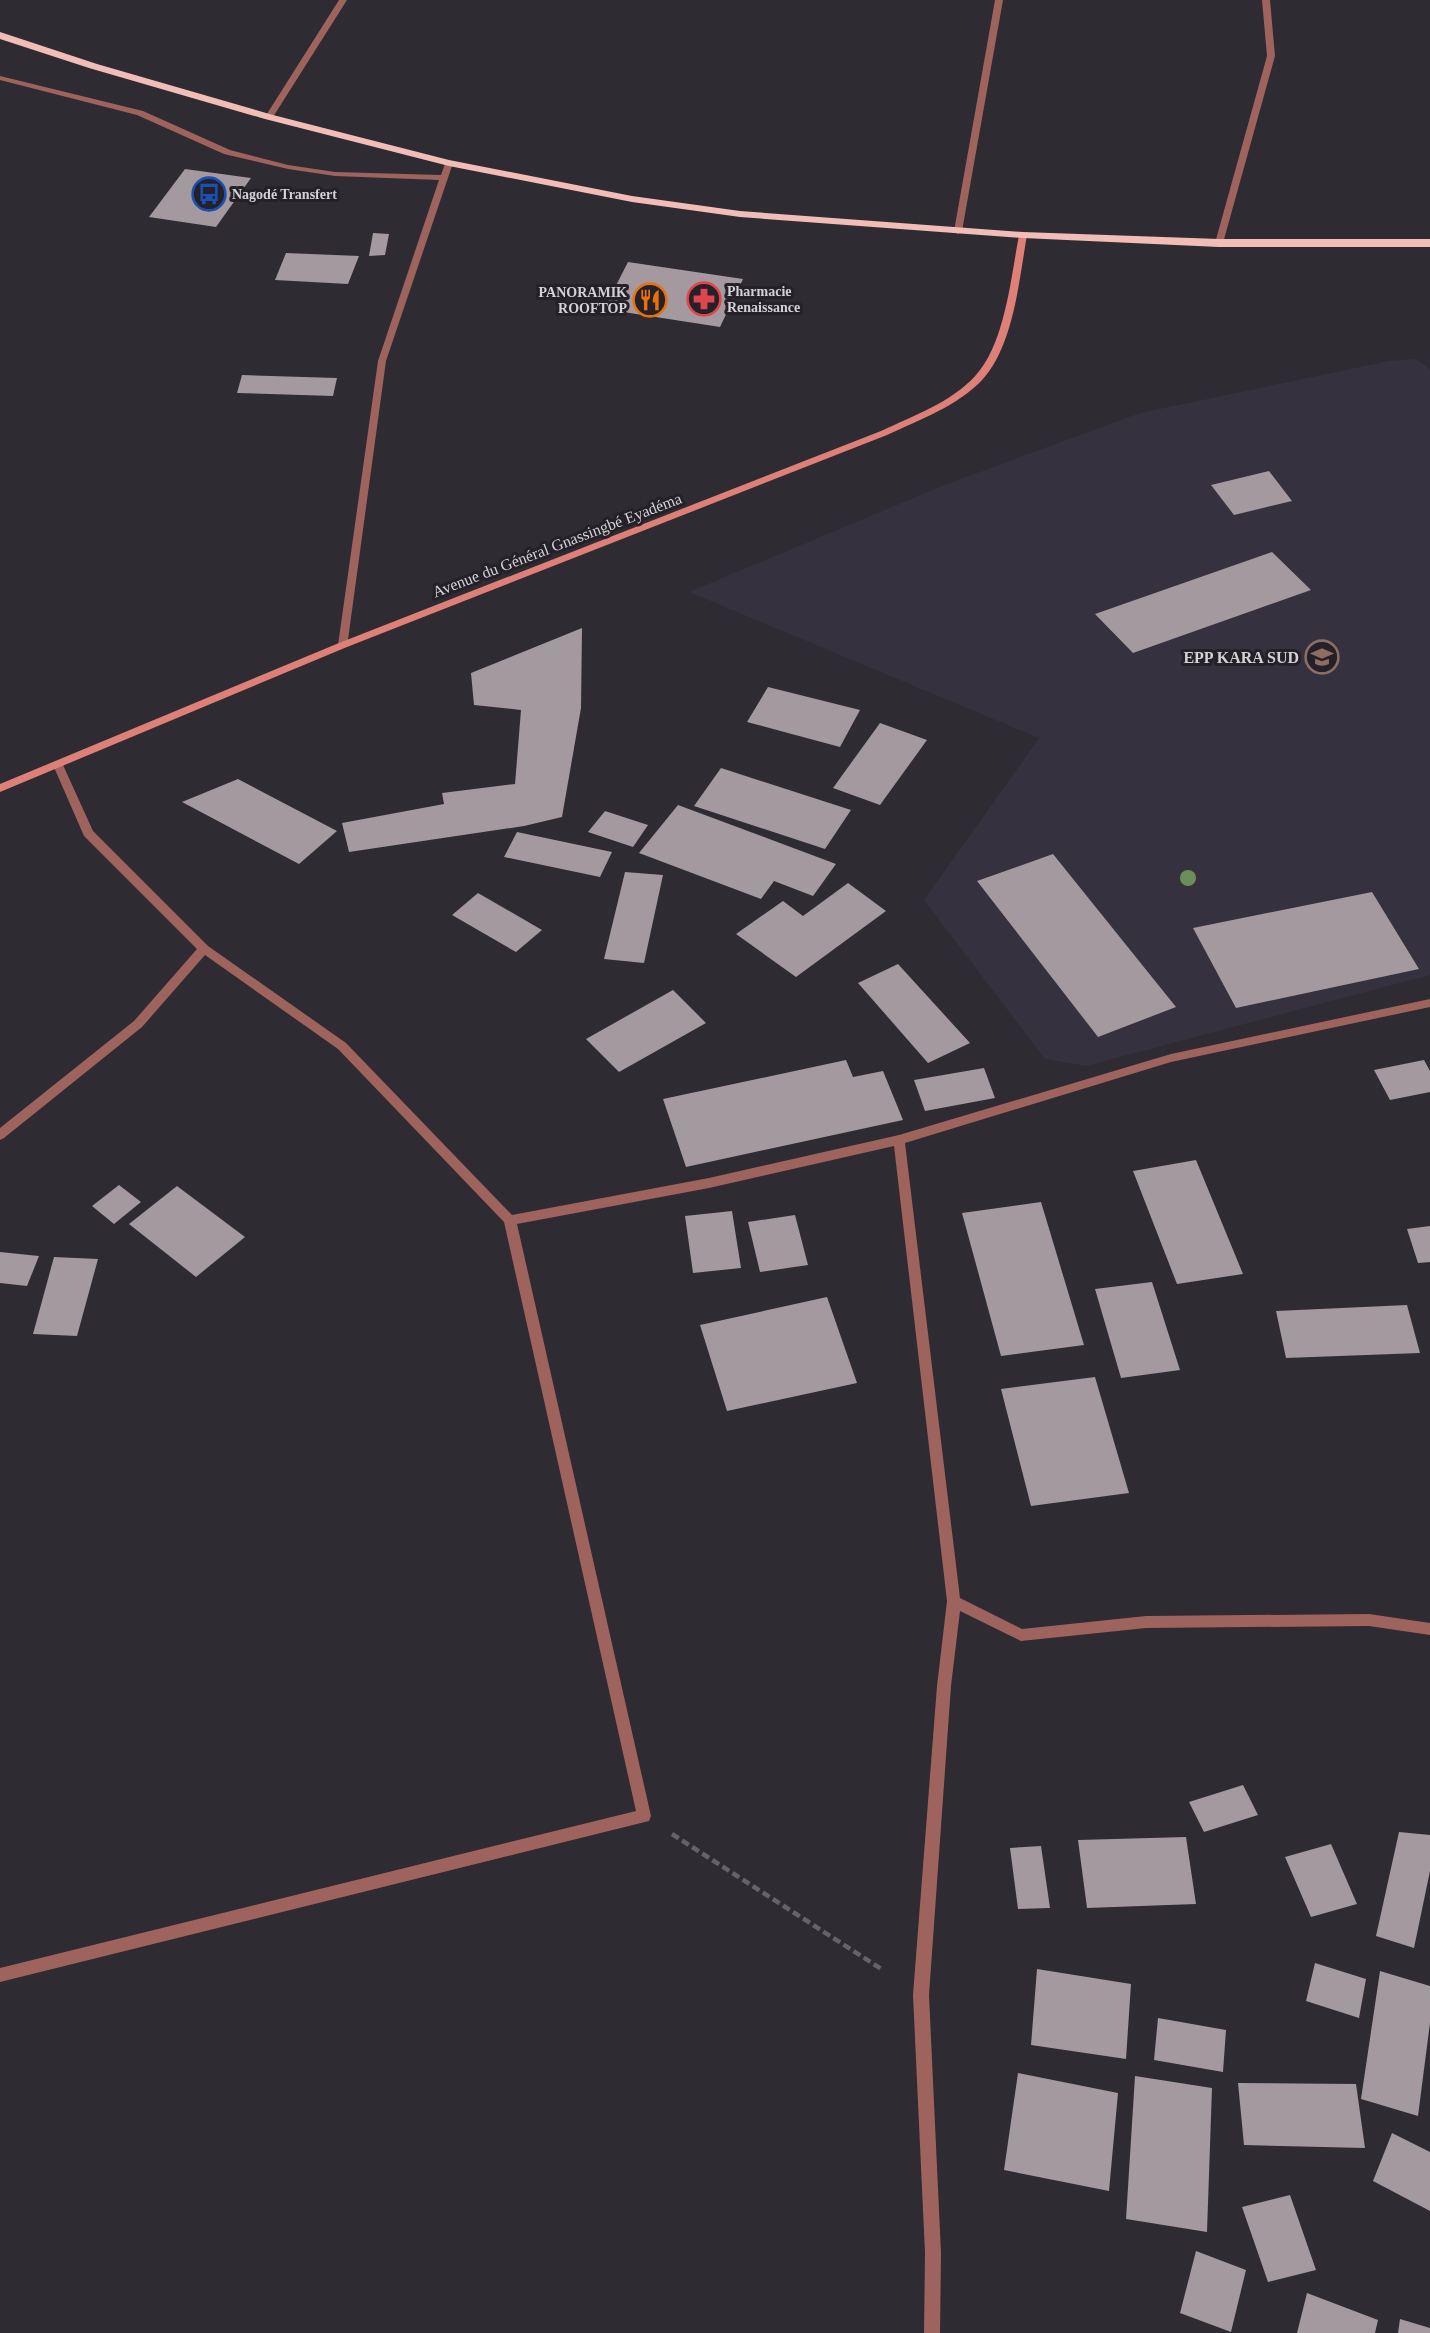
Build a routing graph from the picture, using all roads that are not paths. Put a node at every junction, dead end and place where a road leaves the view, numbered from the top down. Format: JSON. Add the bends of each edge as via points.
{"nodes":[{"id":1,"x":343,"y":0,"type":"edge"},
{"id":2,"x":999,"y":0,"type":"edge"},
{"id":3,"x":1266,"y":0,"type":"edge"},
{"id":4,"x":0,"y":35,"type":"edge"},
{"id":5,"x":0,"y":78,"type":"edge"},
{"id":6,"x":269,"y":117,"type":"junction"},
{"id":7,"x":449,"y":163,"type":"junction"},
{"id":8,"x":444,"y":178,"type":"junction"},
{"id":9,"x":958,"y":231,"type":"junction"},
{"id":10,"x":1023,"y":236,"type":"junction"},
{"id":11,"x":1220,"y":243,"type":"junction"},
{"id":12,"x":1430,"y":243,"type":"edge"},
{"id":13,"x":343,"y":645,"type":"junction"},
{"id":14,"x":58,"y":765,"type":"junction"},
{"id":15,"x":0,"y":788,"type":"edge"},
{"id":16,"x":204,"y":949,"type":"junction"},
{"id":17,"x":1430,"y":1003,"type":"edge"},
{"id":18,"x":0,"y":1135,"type":"edge"},
{"id":19,"x":899,"y":1140,"type":"junction"},
{"id":20,"x":510,"y":1220,"type":"junction"},
{"id":21,"x":954,"y":1601,"type":"junction"},
{"id":22,"x":1430,"y":1629,"type":"edge"},
{"id":23,"x":0,"y":1974,"type":"edge"},
{"id":24,"x":932,"y":2333,"type":"edge"}],
"edges":[{"from":1,"to":6,"type":"street"},
{"from":2,"to":9,"type":"street"},
{"from":3,"to":11,"type":"street","via":[[1270,56]]},
{"from":4,"to":6,"type":"highway"},
{"from":5,"to":8,"type":"street","via":[[140,113],[227,152],[288,167],[335,174]]},
{"from":6,"to":7,"type":"highway"},
{"from":7,"to":8,"type":"street"},
{"from":7,"to":9,"type":"highway","via":[[632,199],[741,214]]},
{"from":8,"to":13,"type":"street","via":[[382,361]]},
{"from":9,"to":10,"type":"highway"},
{"from":10,"to":11,"type":"highway"},
{"from":10,"to":13,"type":"main road","name":"Avenue du Général Gnassingbé Eyadéma","via":[[1000,344],[980,377],[940,407],[884,433]]},
{"from":11,"to":12,"type":"highway"},
{"from":13,"to":14,"type":"main road","name":"Avenue du Général Gnassingbé Eyadéma"},
{"from":14,"to":15,"type":"main road","name":"Avenue du Général Gnassingbé Eyadéma"},
{"from":14,"to":16,"type":"street","via":[[88,833]]},
{"from":16,"to":18,"type":"street","via":[[138,1024]]},
{"from":16,"to":20,"type":"street","via":[[342,1046]]},
{"from":17,"to":19,"type":"street","via":[[1171,1058]]},
{"from":19,"to":20,"type":"street","via":[[709,1183]]},
{"from":19,"to":21,"type":"street"},
{"from":20,"to":23,"type":"street","via":[[644,1816]]},
{"from":21,"to":22,"type":"street","via":[[1021,1635],[1158,1622],[1369,1620]]},
{"from":21,"to":24,"type":"street","via":[[921,1995],[933,2253]]}]}
